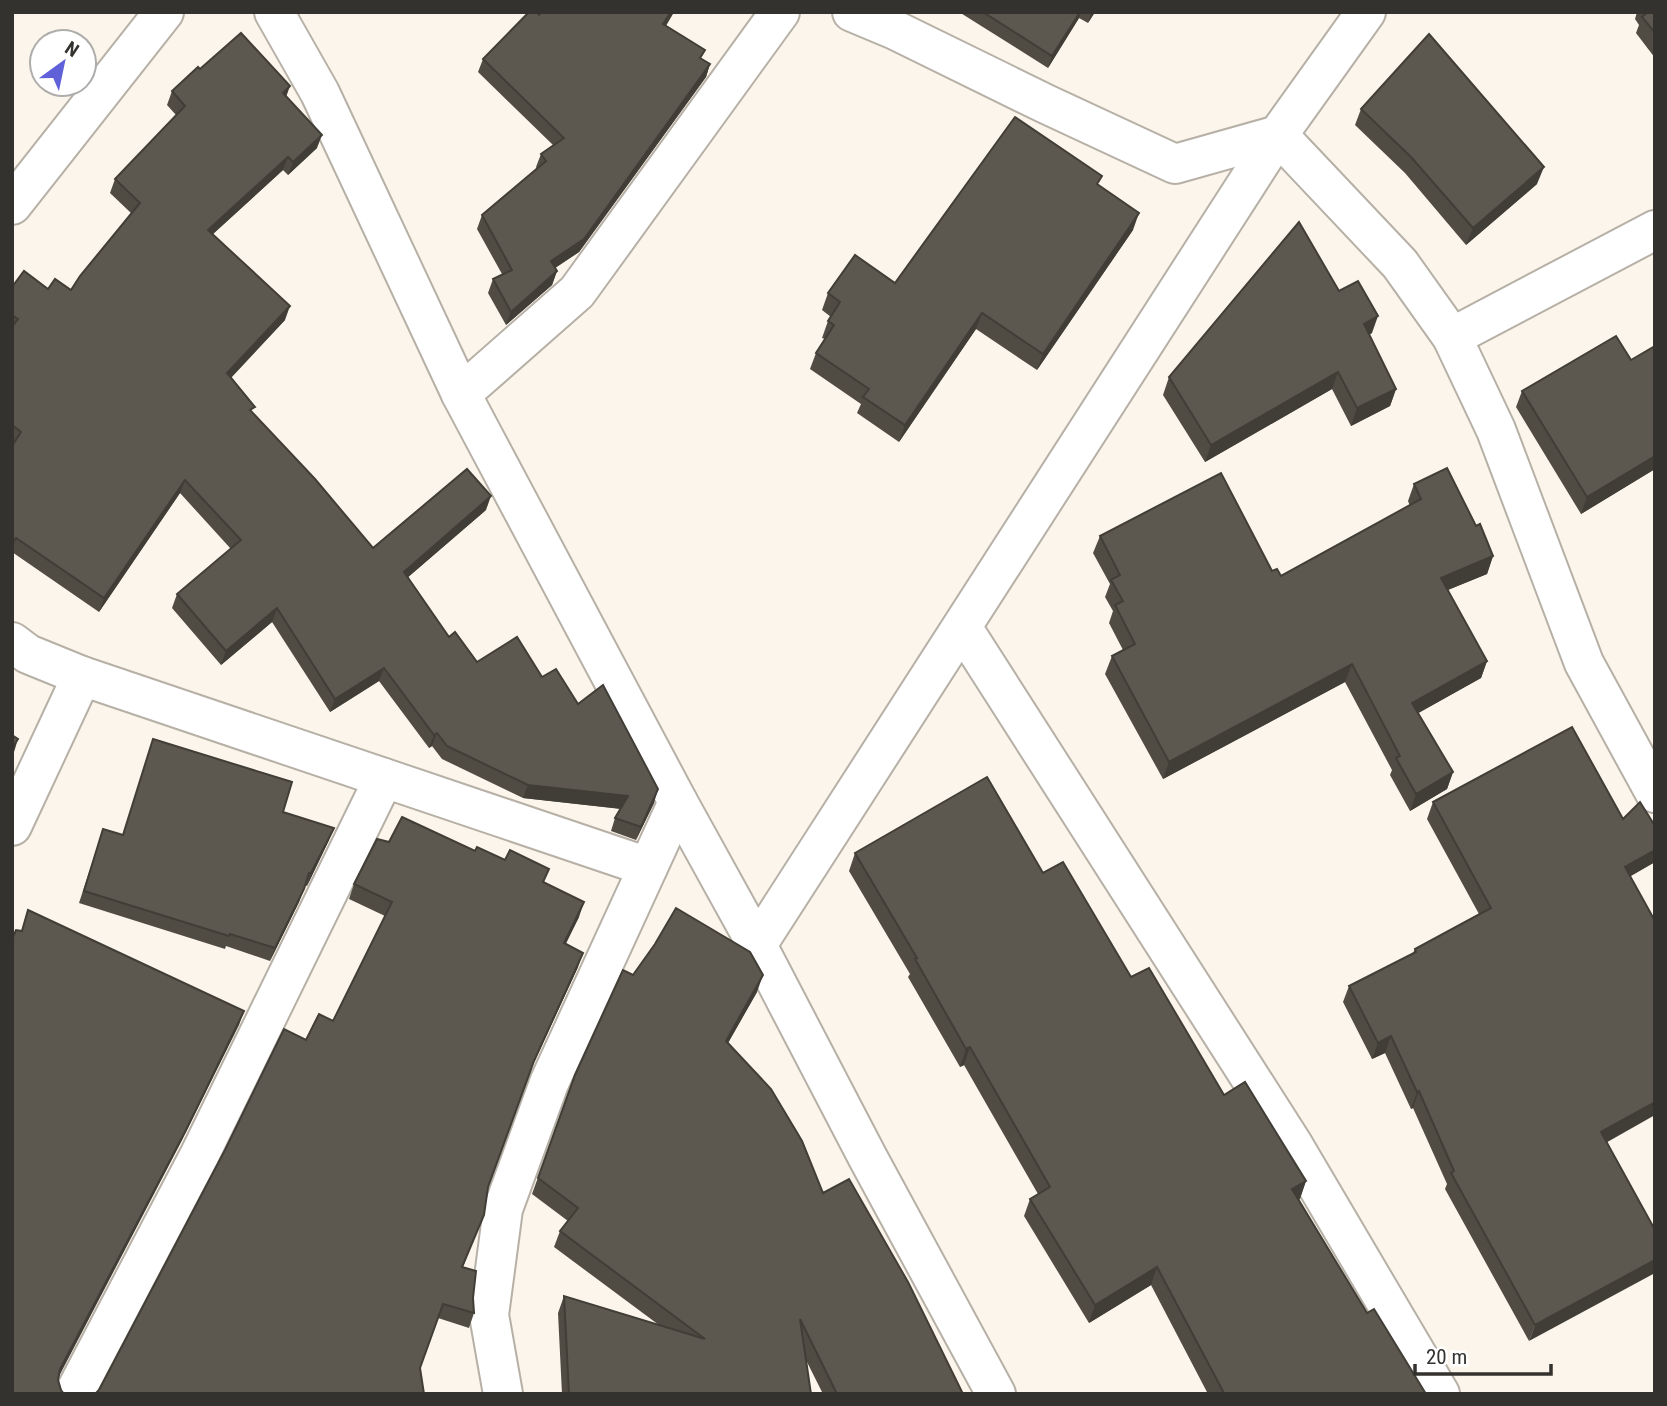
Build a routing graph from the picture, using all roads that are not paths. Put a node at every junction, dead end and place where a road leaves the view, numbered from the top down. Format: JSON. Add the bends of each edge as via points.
{"nodes":[{"id":1,"x":164,"y":12,"type":"edge"},
{"id":2,"x":274,"y":12,"type":"edge"},
{"id":3,"x":780,"y":12,"type":"edge"},
{"id":4,"x":852,"y":12,"type":"edge"},
{"id":5,"x":1366,"y":12,"type":"edge"},
{"id":6,"x":1278,"y":135,"type":"junction"},
{"id":7,"x":12,"y":205,"type":"edge"},
{"id":8,"x":1655,"y":230,"type":"edge"},
{"id":9,"x":1452,"y":337,"type":"junction"},
{"id":10,"x":461,"y":394,"type":"junction"},
{"id":11,"x":962,"y":627,"type":"junction"},
{"id":12,"x":12,"y":642,"type":"edge"},
{"id":13,"x":82,"y":676,"type":"junction"},
{"id":14,"x":384,"y":778,"type":"junction"},
{"id":15,"x":1655,"y":793,"type":"edge"},
{"id":16,"x":678,"y":802,"type":"junction"},
{"id":17,"x":12,"y":826,"type":"edge"},
{"id":18,"x":648,"y":867,"type":"junction"},
{"id":19,"x":757,"y":945,"type":"junction"},
{"id":20,"x":74,"y":1394,"type":"edge"},
{"id":21,"x":503,"y":1394,"type":"edge"},
{"id":22,"x":996,"y":1394,"type":"edge"},
{"id":23,"x":1440,"y":1394,"type":"edge"}],
"edges":[{"from":1,"to":7,"type":"street"},
{"from":2,"to":10,"type":"street","via":[[320,93]]},
{"from":3,"to":10,"type":"street","via":[[577,292]]},
{"from":4,"to":6,"type":"street","via":[[1175,164]]},
{"from":5,"to":6,"type":"street"},
{"from":6,"to":9,"type":"street","via":[[1400,264]]},
{"from":6,"to":11,"type":"street"},
{"from":8,"to":9,"type":"street"},
{"from":9,"to":15,"type":"street","via":[[1496,430],[1584,663]]},
{"from":10,"to":16,"type":"street"},
{"from":11,"to":19,"type":"street"},
{"from":11,"to":23,"type":"street","via":[[1292,1143]]},
{"from":12,"to":13,"type":"street","via":[[28,654]]},
{"from":13,"to":14,"type":"street"},
{"from":13,"to":17,"type":"street"},
{"from":14,"to":18,"type":"street"},
{"from":14,"to":20,"type":"street","via":[[200,1154]]},
{"from":16,"to":18,"type":"street"},
{"from":16,"to":19,"type":"street"},
{"from":18,"to":21,"type":"street","via":[[548,1083],[503,1209],[489,1315]]},
{"from":19,"to":22,"type":"street"}]}
